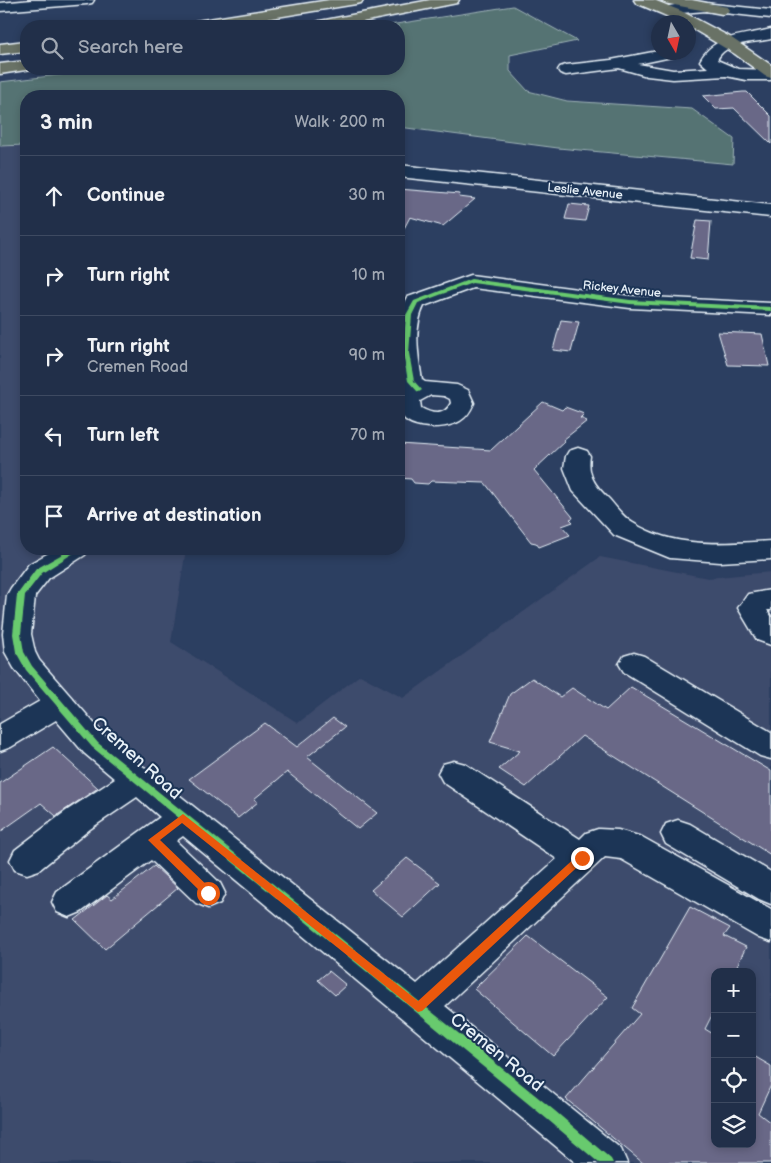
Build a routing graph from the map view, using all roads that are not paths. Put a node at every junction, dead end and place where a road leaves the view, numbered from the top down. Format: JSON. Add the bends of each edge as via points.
{"nodes":[{"id":1,"x":87,"y":0,"type":"edge"},
{"id":2,"x":356,"y":0,"type":"edge"},
{"id":3,"x":452,"y":0,"type":"edge"},
{"id":4,"x":641,"y":0,"type":"edge"},
{"id":5,"x":0,"y":7,"type":"edge"},
{"id":6,"x":670,"y":12,"type":"edge"},
{"id":7,"x":768,"y":14,"type":"edge"},
{"id":8,"x":233,"y":20,"type":"edge"},
{"id":9,"x":350,"y":20,"type":"edge"},
{"id":10,"x":696,"y":27,"type":"edge"},
{"id":11,"x":771,"y":33,"type":"edge"},
{"id":12,"x":724,"y":45,"type":"junction"},
{"id":13,"x":20,"y":47,"type":"edge"},
{"id":14,"x":698,"y":48,"type":"dead end"},
{"id":15,"x":0,"y":49,"type":"edge"},
{"id":16,"x":651,"y":57,"type":"edge"},
{"id":17,"x":619,"y":63,"type":"junction"},
{"id":18,"x":20,"y":67,"type":"edge"},
{"id":19,"x":0,"y":69,"type":"edge"},
{"id":20,"x":566,"y":70,"type":"dead end"},
{"id":21,"x":728,"y":72,"type":"junction"},
{"id":22,"x":771,"y":74,"type":"edge"},
{"id":23,"x":405,"y":172,"type":"edge"},
{"id":24,"x":771,"y":211,"type":"edge"},
{"id":25,"x":771,"y":309,"type":"edge"},
{"id":26,"x":405,"y":311,"type":"edge"},
{"id":27,"x":405,"y":361,"type":"edge"},
{"id":28,"x":410,"y":404,"type":"edge"},
{"id":29,"x":578,"y":456,"type":"dead end"},
{"id":30,"x":771,"y":550,"type":"edge"},
{"id":31,"x":66,"y":555,"type":"edge"},
{"id":32,"x":771,"y":600,"type":"edge"},
{"id":33,"x":9,"y":631,"type":"edge"},
{"id":34,"x":771,"y":635,"type":"edge"},
{"id":35,"x":634,"y":664,"type":"dead end"},
{"id":36,"x":60,"y":703,"type":"junction"},
{"id":37,"x":0,"y":739,"type":"edge"},
{"id":38,"x":771,"y":747,"type":"edge"},
{"id":39,"x":454,"y":773,"type":"dead end"},
{"id":40,"x":138,"y":780,"type":"junction"},
{"id":41,"x":183,"y":818,"type":"junction"},
{"id":42,"x":678,"y":834,"type":"dead end"},
{"id":43,"x":153,"y":840,"type":"junction"},
{"id":44,"x":582,"y":858,"type":"junction"},
{"id":45,"x":27,"y":860,"type":"dead end"},
{"id":46,"x":771,"y":889,"type":"edge"},
{"id":47,"x":208,"y":893,"type":"dead end"},
{"id":48,"x":69,"y":902,"type":"dead end"},
{"id":49,"x":771,"y":927,"type":"edge"},
{"id":50,"x":418,"y":1007,"type":"junction"},
{"id":51,"x":606,"y":1163,"type":"edge"}],
"edges":[{"from":1,"to":5,"type":"street"},
{"from":2,"to":8,"type":"main road"},
{"from":3,"to":9,"type":"main road"},
{"from":4,"to":6,"type":"main road"},
{"from":6,"to":7,"type":"street","via":[[722,10]]},
{"from":7,"to":11,"type":"street","via":[[763,20]]},
{"from":10,"to":12,"type":"main road"},
{"from":11,"to":12,"type":"street"},
{"from":12,"to":14,"type":"street"},
{"from":12,"to":21,"type":"street","via":[[713,52],[708,61]]},
{"from":12,"to":22,"type":"main road"},
{"from":13,"to":15,"type":"main road"},
{"from":16,"to":17,"type":"street"},
{"from":17,"to":20,"type":"street"},
{"from":17,"to":21,"type":"street","via":[[658,75]]},
{"from":18,"to":19,"type":"main road"},
{"from":21,"to":22,"type":"street","via":[[754,76]]},
{"from":23,"to":24,"type":"street","name":"Leslie Avenue"},
{"from":25,"to":26,"type":"street","name":"Rickey Avenue","via":[[630,302],[471,281]]},
{"from":27,"to":28,"type":"street","via":[[410,381]]},
{"from":29,"to":30,"type":"street","via":[[576,468],[586,491],[623,529],[670,549],[720,553]]},
{"from":31,"to":33,"type":"street","name":"Cremen Road","via":[[28,583]]},
{"from":32,"to":34,"type":"street","via":[[758,601],[752,608]]},
{"from":33,"to":36,"type":"street","name":"Cremen Road","via":[[29,668]]},
{"from":35,"to":38,"type":"street"},
{"from":36,"to":37,"type":"street"},
{"from":36,"to":40,"type":"street","name":"Cremen Road","via":[[95,745]]},
{"from":39,"to":44,"type":"street"},
{"from":40,"to":41,"type":"street","name":"Cremen Road"},
{"from":40,"to":45,"type":"street","via":[[78,820]]},
{"from":41,"to":43,"type":"street"},
{"from":41,"to":50,"type":"street","name":"Cremen Road"},
{"from":42,"to":46,"type":"street"},
{"from":43,"to":47,"type":"street"},
{"from":43,"to":48,"type":"street"},
{"from":44,"to":49,"type":"street","via":[[598,843],[630,847]]},
{"from":44,"to":50,"type":"street"},
{"from":50,"to":51,"type":"street","name":"Cremen Road"}]}
